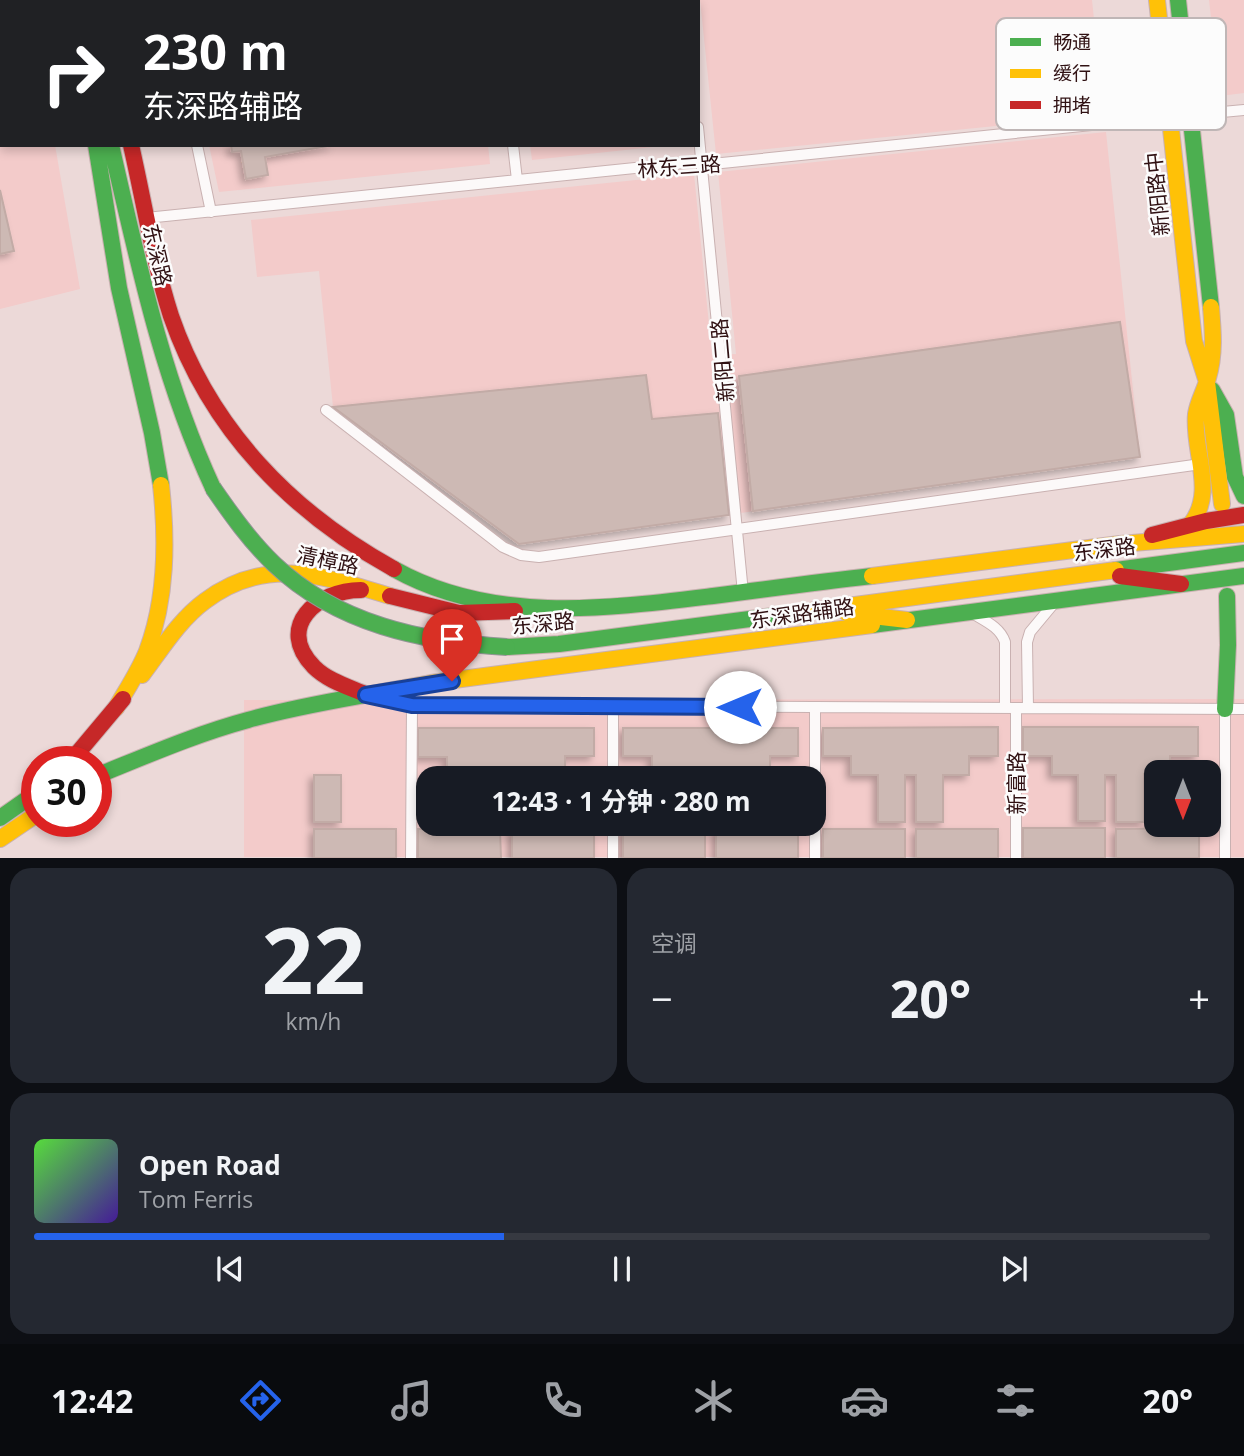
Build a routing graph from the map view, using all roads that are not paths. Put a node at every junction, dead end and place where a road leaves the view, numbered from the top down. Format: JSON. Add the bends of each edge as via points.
{"nodes":[{"id":1,"x":1157,"y":0,"type":"edge"},
{"id":2,"x":1178,"y":0,"type":"edge"},
{"id":3,"x":1159,"y":18,"type":"edge"},
{"id":4,"x":1180,"y":18,"type":"edge"},
{"id":5,"x":1244,"y":110,"type":"edge"},
{"id":6,"x":1226,"y":112,"type":"edge"},
{"id":7,"x":1043,"y":130,"type":"edge"},
{"id":8,"x":1171,"y":130,"type":"edge"},
{"id":9,"x":1192,"y":130,"type":"edge"},
{"id":10,"x":700,"y":141,"type":"edge"},
{"id":11,"x":96,"y":147,"type":"edge"},
{"id":12,"x":111,"y":147,"type":"edge"},
{"id":13,"x":131,"y":147,"type":"edge"},
{"id":14,"x":197,"y":147,"type":"edge"},
{"id":15,"x":513,"y":147,"type":"edge"},
{"id":16,"x":703,"y":161,"type":"junction"},
{"id":17,"x":517,"y":180,"type":"junction"},
{"id":18,"x":211,"y":212,"type":"junction"},
{"id":19,"x":146,"y":218,"type":"junction"},
{"id":20,"x":1208,"y":382,"type":"junction"},
{"id":21,"x":326,"y":410,"type":"dead end"},
{"id":22,"x":1201,"y":464,"type":"junction"},
{"id":23,"x":1244,"y":496,"type":"edge"},
{"id":24,"x":1222,"y":504,"type":"dead end"},
{"id":25,"x":1244,"y":515,"type":"edge"},
{"id":26,"x":1190,"y":525,"type":"junction"},
{"id":27,"x":738,"y":529,"type":"junction"},
{"id":28,"x":1244,"y":534,"type":"edge"},
{"id":29,"x":1120,"y":544,"type":"junction"},
{"id":30,"x":1244,"y":553,"type":"edge"},
{"id":31,"x":1091,"y":572,"type":"junction"},
{"id":32,"x":1244,"y":576,"type":"edge"},
{"id":33,"x":1181,"y":584,"type":"junction"},
{"id":34,"x":366,"y":589,"type":"junction"},
{"id":35,"x":743,"y":593,"type":"junction"},
{"id":36,"x":1227,"y":596,"type":"dead end"},
{"id":37,"x":1056,"y":601,"type":"junction"},
{"id":38,"x":529,"y":608,"type":"junction"},
{"id":39,"x":817,"y":609,"type":"junction"},
{"id":40,"x":969,"y":612,"type":"junction"},
{"id":41,"x":907,"y":620,"type":"junction"},
{"id":42,"x":366,"y":695,"type":"junction"},
{"id":43,"x":412,"y":705,"type":"junction"},
{"id":44,"x":613,"y":706,"type":"junction"},
{"id":45,"x":815,"y":707,"type":"junction"},
{"id":46,"x":116,"y":708,"type":"junction"},
{"id":47,"x":1016,"y":708,"type":"junction"},
{"id":48,"x":1225,"y":709,"type":"junction"},
{"id":49,"x":1244,"y":709,"type":"edge"},
{"id":50,"x":84,"y":746,"type":"edge"},
{"id":51,"x":613,"y":766,"type":"edge"},
{"id":52,"x":112,"y":769,"type":"edge"},
{"id":53,"x":21,"y":803,"type":"edge"},
{"id":54,"x":0,"y":818,"type":"edge"},
{"id":55,"x":21,"y":825,"type":"edge"},
{"id":56,"x":613,"y":836,"type":"edge"},
{"id":57,"x":0,"y":839,"type":"edge"},
{"id":58,"x":411,"y":858,"type":"edge"},
{"id":59,"x":613,"y":858,"type":"edge"},
{"id":60,"x":815,"y":858,"type":"edge"},
{"id":61,"x":1016,"y":858,"type":"edge"},
{"id":62,"x":1225,"y":858,"type":"edge"}],
"edges":[{"from":1,"to":3,"type":"main road","name":"新阳路中"},
{"from":2,"to":4,"type":"main road","name":"新阳路中"},
{"from":5,"to":6,"type":"street"},
{"from":7,"to":16,"type":"street","name":"林东三路","via":[[722,163]]},
{"from":8,"to":20,"type":"main road","name":"新阳路中","via":[[1194,341]]},
{"from":9,"to":20,"type":"main road","name":"新阳路中","via":[[1214,339]]},
{"from":10,"to":16,"type":"street","name":"新阳二路"},
{"from":11,"to":46,"type":"main road","via":[[122,307],[158,454],[167,543],[162,597],[150,645]]},
{"from":12,"to":39,"type":"main road","name":"东深路","bridge":true,"via":[[156,335],[193,448],[232,516],[274,564],[307,591],[342,611],[410,636],[467,646],[559,644]]},
{"from":13,"to":19,"type":"main road","name":"东深路"},
{"from":14,"to":18,"type":"street"},
{"from":15,"to":17,"type":"street"},
{"from":16,"to":17,"type":"street","name":"林东三路"},
{"from":16,"to":27,"type":"street","name":"新阳二路"},
{"from":17,"to":18,"type":"street","name":"林东三路"},
{"from":18,"to":19,"type":"street","name":"林东三路"},
{"from":19,"to":38,"type":"main road","name":"东深路","via":[[181,341],[224,418],[271,479],[314,518],[390,567],[472,599]]},
{"from":20,"to":22,"type":"main road","via":[[1196,417]]},
{"from":20,"to":23,"type":"main road","via":[[1226,415],[1233,471]]},
{"from":20,"to":24,"type":"main road","name":"新阳路中"},
{"from":21,"to":27,"type":"street","via":[[503,547],[521,555],[539,557]]},
{"from":22,"to":26,"type":"main road","via":[[1200,510]]},
{"from":22,"to":27,"type":"street"},
{"from":25,"to":26,"type":"main road"},
{"from":26,"to":29,"type":"main road"},
{"from":27,"to":35,"type":"street","name":"新阳二路"},
{"from":28,"to":29,"type":"main road","name":"东深路"},
{"from":29,"to":35,"type":"main road","name":"东深路"},
{"from":30,"to":31,"type":"main road","name":"东深路"},
{"from":31,"to":33,"type":"main road"},
{"from":31,"to":39,"type":"main road","name":"东深路"},
{"from":32,"to":33,"type":"main road","name":"东深路辅路"},
{"from":33,"to":37,"type":"main road","name":"东深路辅路"},
{"from":34,"to":38,"type":"main road","name":"清樟路","via":[[451,612]]},
{"from":34,"to":42,"type":"main road","via":[[331,593],[318,600],[307,610],[299,633],[304,654],[319,671]]},
{"from":34,"to":46,"type":"main road","name":"清樟路","via":[[293,572],[250,576],[234,583],[193,612]]},
{"from":35,"to":38,"type":"main road","name":"东深路","via":[[585,610]]},
{"from":36,"to":48,"type":"main road"},
{"from":37,"to":40,"type":"main road","name":"东深路辅路"},
{"from":37,"to":47,"type":"street","via":[[1030,632]]},
{"from":39,"to":41,"type":"main road"},
{"from":40,"to":41,"type":"main road","name":"东深路辅路"},
{"from":40,"to":47,"type":"street","via":[[1003,634]]},
{"from":41,"to":42,"type":"main road","name":"东深路辅路"},
{"from":42,"to":43,"type":"street"},
{"from":42,"to":52,"type":"main road","via":[[247,720]]},
{"from":43,"to":44,"type":"street"},
{"from":43,"to":58,"type":"street"},
{"from":44,"to":45,"type":"street"},
{"from":44,"to":51,"type":"street"},
{"from":45,"to":47,"type":"street"},
{"from":45,"to":60,"type":"street"},
{"from":46,"to":50,"type":"main road","name":"清樟路"},
{"from":47,"to":48,"type":"street"},
{"from":47,"to":61,"type":"street","name":"新富路"},
{"from":48,"to":49,"type":"street"},
{"from":48,"to":62,"type":"street"},
{"from":53,"to":54,"type":"main road"},
{"from":55,"to":57,"type":"main road"},
{"from":56,"to":59,"type":"street"}]}
